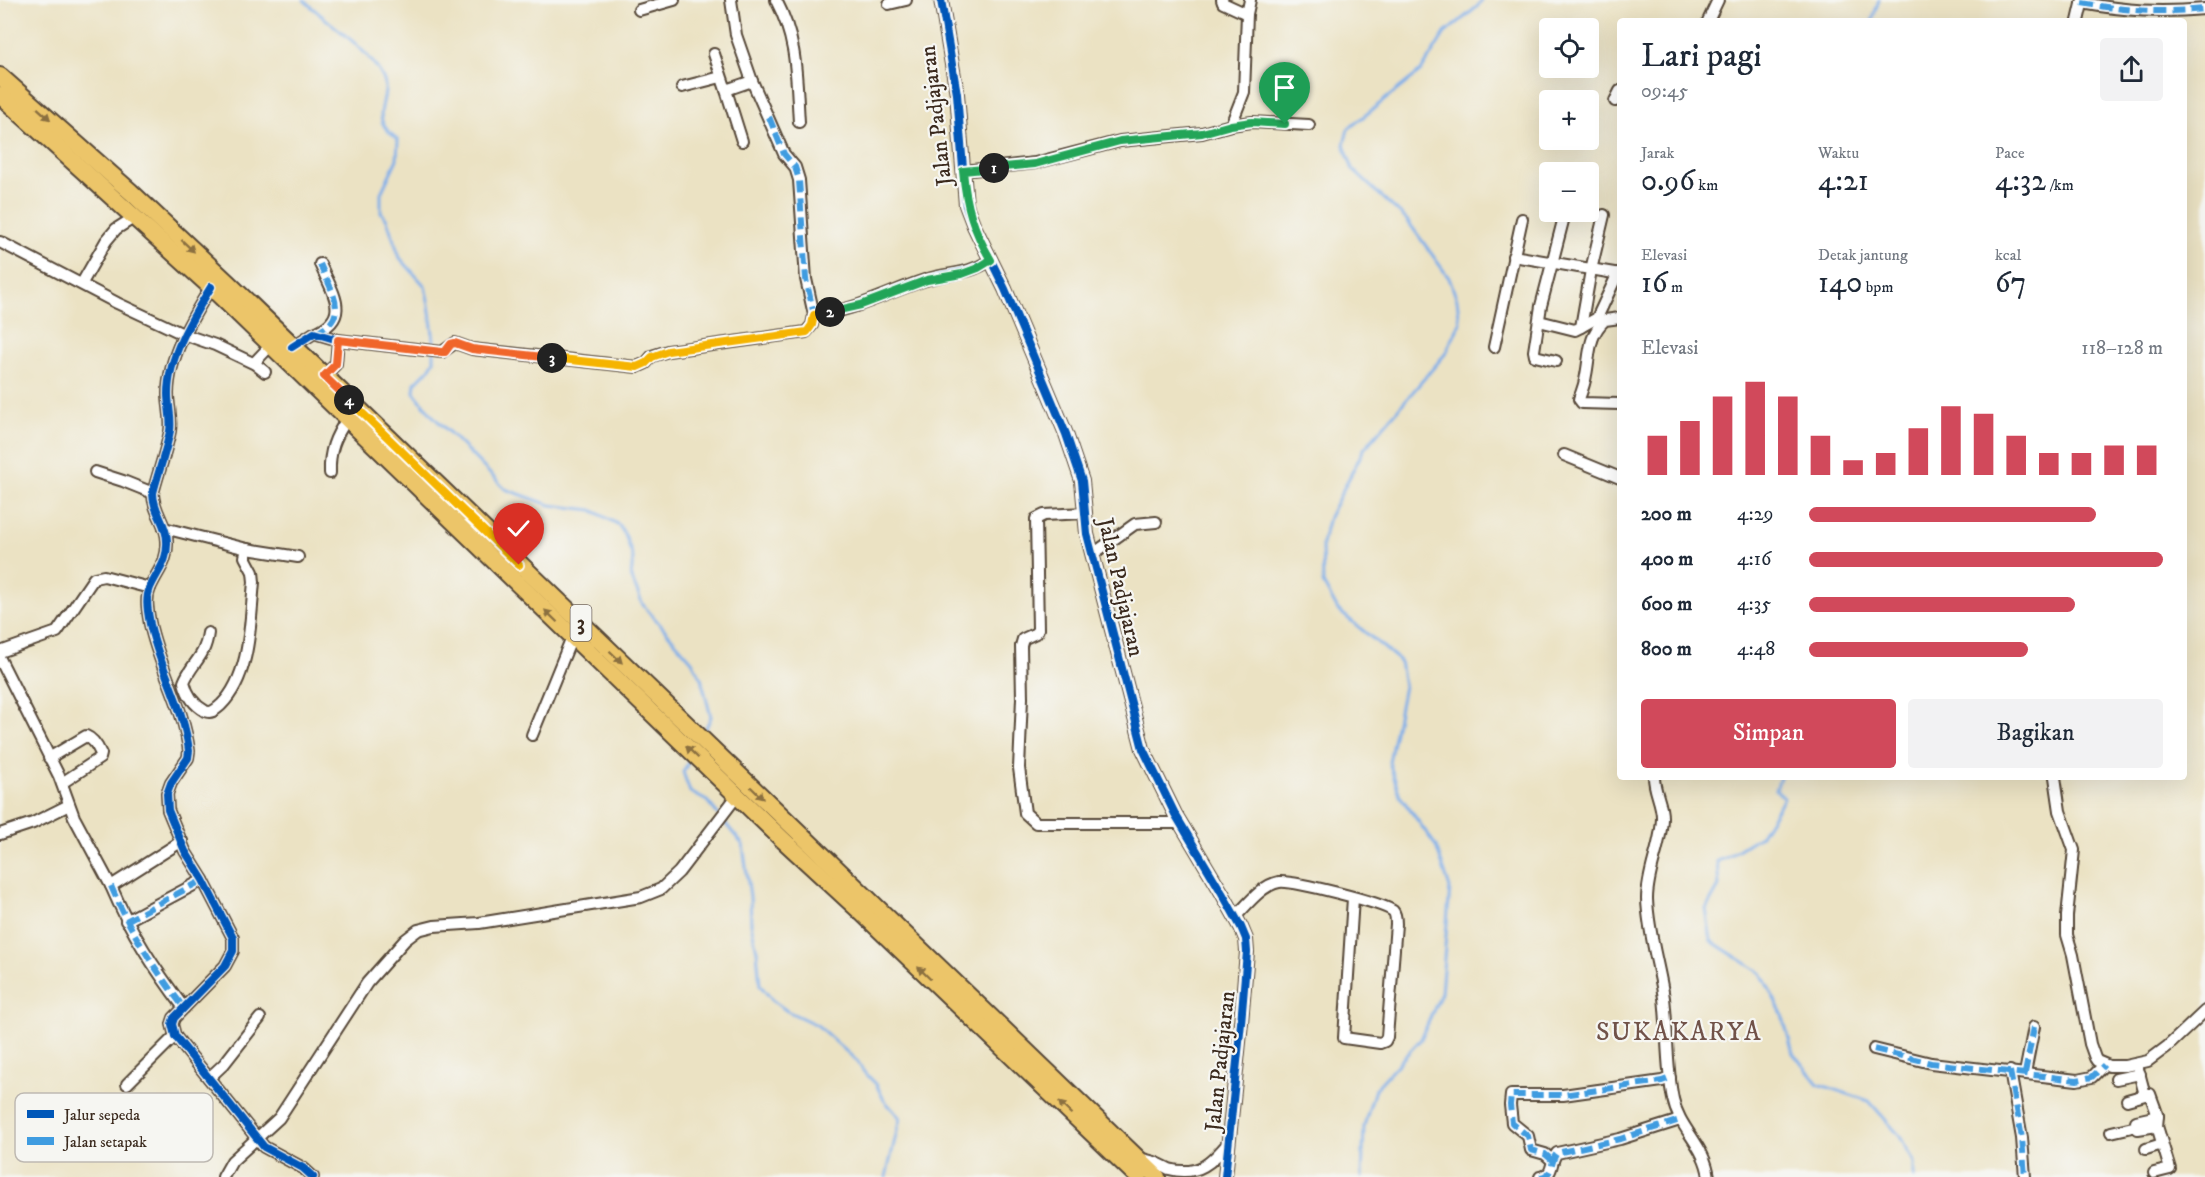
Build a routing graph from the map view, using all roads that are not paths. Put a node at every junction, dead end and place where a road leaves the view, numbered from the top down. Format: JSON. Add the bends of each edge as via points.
{"nodes":[{"id":1,"x":674,"y":0,"type":"edge"},
{"id":2,"x":732,"y":0,"type":"edge"},
{"id":3,"x":776,"y":0,"type":"edge"},
{"id":4,"x":906,"y":0,"type":"edge"},
{"id":5,"x":941,"y":0,"type":"edge"},
{"id":6,"x":1222,"y":0,"type":"edge"},
{"id":7,"x":1250,"y":0,"type":"edge"},
{"id":8,"x":1718,"y":0,"type":"edge"},
{"id":9,"x":2083,"y":1,"type":"edge"},
{"id":10,"x":889,"y":4,"type":"dead end"},
{"id":11,"x":2205,"y":9,"type":"edge"},
{"id":12,"x":639,"y":10,"type":"dead end"},
{"id":13,"x":1247,"y":14,"type":"junction"},
{"id":14,"x":1709,"y":18,"type":"edge"},
{"id":15,"x":2079,"y":18,"type":"edge"},
{"id":16,"x":714,"y":54,"type":"dead end"},
{"id":17,"x":0,"y":76,"type":"edge"},
{"id":18,"x":721,"y":77,"type":"junction"},
{"id":19,"x":752,"y":81,"type":"junction"},
{"id":20,"x":682,"y":87,"type":"dead end"},
{"id":21,"x":726,"y":90,"type":"junction"},
{"id":22,"x":0,"y":95,"type":"edge"},
{"id":23,"x":1617,"y":97,"type":"edge"},
{"id":24,"x":1615,"y":101,"type":"dead end"},
{"id":25,"x":799,"y":122,"type":"dead end"},
{"id":26,"x":1231,"y":125,"type":"junction"},
{"id":27,"x":1309,"y":125,"type":"dead end"},
{"id":28,"x":742,"y":141,"type":"dead end"},
{"id":29,"x":963,"y":171,"type":"junction"},
{"id":30,"x":1604,"y":215,"type":"dead end"},
{"id":31,"x":135,"y":218,"type":"junction"},
{"id":32,"x":1522,"y":219,"type":"dead end"},
{"id":33,"x":1562,"y":222,"type":"edge"},
{"id":34,"x":0,"y":242,"type":"edge"},
{"id":35,"x":1513,"y":256,"type":"junction"},
{"id":36,"x":991,"y":260,"type":"junction"},
{"id":37,"x":1550,"y":263,"type":"junction"},
{"id":38,"x":320,"y":264,"type":"dead end"},
{"id":39,"x":1591,"y":270,"type":"junction"},
{"id":40,"x":1617,"y":274,"type":"edge"},
{"id":41,"x":1617,"y":278,"type":"edge"},
{"id":42,"x":82,"y":284,"type":"junction"},
{"id":43,"x":211,"y":287,"type":"junction"},
{"id":44,"x":814,"y":315,"type":"junction"},
{"id":45,"x":1617,"y":318,"type":"edge"},
{"id":46,"x":1539,"y":321,"type":"junction"},
{"id":47,"x":1581,"y":327,"type":"junction"},
{"id":48,"x":314,"y":333,"type":"junction"},
{"id":49,"x":183,"y":334,"type":"junction"},
{"id":50,"x":338,"y":340,"type":"junction"},
{"id":51,"x":271,"y":345,"type":"junction"},
{"id":52,"x":292,"y":346,"type":"junction"},
{"id":53,"x":1494,"y":347,"type":"dead end"},
{"id":54,"x":1556,"y":361,"type":"dead end"},
{"id":55,"x":254,"y":363,"type":"junction"},
{"id":56,"x":265,"y":372,"type":"dead end"},
{"id":57,"x":324,"y":376,"type":"junction"},
{"id":58,"x":1617,"y":404,"type":"edge"},
{"id":59,"x":347,"y":419,"type":"junction"},
{"id":60,"x":1564,"y":455,"type":"dead end"},
{"id":61,"x":95,"y":472,"type":"dead end"},
{"id":62,"x":330,"y":473,"type":"dead end"},
{"id":63,"x":1617,"y":477,"type":"edge"},
{"id":64,"x":153,"y":493,"type":"junction"},
{"id":65,"x":1086,"y":513,"type":"junction"},
{"id":66,"x":1156,"y":522,"type":"dead end"},
{"id":67,"x":164,"y":528,"type":"junction"},
{"id":68,"x":247,"y":549,"type":"junction"},
{"id":69,"x":1093,"y":554,"type":"junction"},
{"id":70,"x":298,"y":557,"type":"dead end"},
{"id":71,"x":150,"y":588,"type":"junction"},
{"id":72,"x":208,"y":633,"type":"dead end"},
{"id":73,"x":572,"y":637,"type":"junction"},
{"id":74,"x":0,"y":652,"type":"edge"},
{"id":75,"x":0,"y":659,"type":"edge"},
{"id":76,"x":532,"y":735,"type":"dead end"},
{"id":77,"x":49,"y":758,"type":"junction"},
{"id":78,"x":1655,"y":780,"type":"edge"},
{"id":79,"x":2055,"y":780,"type":"edge"},
{"id":80,"x":62,"y":783,"type":"junction"},
{"id":81,"x":737,"y":796,"type":"junction"},
{"id":82,"x":69,"y":805,"type":"junction"},
{"id":83,"x":1181,"y":823,"type":"junction"},
{"id":84,"x":0,"y":834,"type":"edge"},
{"id":85,"x":182,"y":841,"type":"junction"},
{"id":86,"x":203,"y":880,"type":"junction"},
{"id":87,"x":111,"y":886,"type":"junction"},
{"id":88,"x":1353,"y":898,"type":"junction"},
{"id":89,"x":1235,"y":917,"type":"junction"},
{"id":90,"x":126,"y":921,"type":"junction"},
{"id":91,"x":184,"y":1008,"type":"junction"},
{"id":92,"x":2205,"y":1011,"type":"edge"},
{"id":93,"x":260,"y":1018,"type":"dead end"},
{"id":94,"x":2034,"y":1027,"type":"dead end"},
{"id":95,"x":175,"y":1036,"type":"junction"},
{"id":96,"x":1874,"y":1049,"type":"dead end"},
{"id":97,"x":2104,"y":1065,"type":"junction"},
{"id":98,"x":2138,"y":1069,"type":"junction"},
{"id":99,"x":2010,"y":1071,"type":"junction"},
{"id":100,"x":2025,"y":1073,"type":"junction"},
{"id":101,"x":209,"y":1078,"type":"junction"},
{"id":102,"x":1670,"y":1078,"type":"junction"},
{"id":103,"x":2116,"y":1079,"type":"dead end"},
{"id":104,"x":127,"y":1084,"type":"dead end"},
{"id":105,"x":2145,"y":1095,"type":"junction"},
{"id":106,"x":2127,"y":1100,"type":"dead end"},
{"id":107,"x":1087,"y":1120,"type":"junction"},
{"id":108,"x":1680,"y":1120,"type":"junction"},
{"id":109,"x":2157,"y":1121,"type":"junction"},
{"id":110,"x":2111,"y":1132,"type":"dead end"},
{"id":111,"x":257,"y":1139,"type":"junction"},
{"id":112,"x":1228,"y":1142,"type":"junction"},
{"id":113,"x":2162,"y":1144,"type":"junction"},
{"id":114,"x":2146,"y":1149,"type":"dead end"},
{"id":115,"x":1137,"y":1159,"type":"junction"},
{"id":116,"x":1553,"y":1161,"type":"junction"},
{"id":117,"x":2154,"y":1173,"type":"dead end"},
{"id":118,"x":223,"y":1177,"type":"edge"},
{"id":119,"x":313,"y":1177,"type":"edge"},
{"id":120,"x":1138,"y":1177,"type":"edge"},
{"id":121,"x":1156,"y":1177,"type":"edge"},
{"id":122,"x":1225,"y":1177,"type":"edge"},
{"id":123,"x":1540,"y":1177,"type":"edge"},
{"id":124,"x":1708,"y":1177,"type":"edge"},
{"id":125,"x":2025,"y":1177,"type":"edge"}],
"edges":[{"from":1,"to":12,"type":"street"},
{"from":2,"to":19,"type":"street","via":[[736,35]]},
{"from":3,"to":25,"type":"street","via":[[791,32],[795,52]]},
{"from":4,"to":10,"type":"street"},
{"from":5,"to":29,"type":"street","name":"Jalan Padjajaran","via":[[955,79]]},
{"from":6,"to":13,"type":"street"},
{"from":7,"to":13,"type":"street"},
{"from":8,"to":14,"type":"street"},
{"from":9,"to":11,"type":"street","via":[[2127,11]]},
{"from":9,"to":15,"type":"street"},
{"from":13,"to":26,"type":"street","via":[[1244,92]]},
{"from":16,"to":18,"type":"street"},
{"from":17,"to":52,"type":"main road","number":"3","one_way":true,"via":[[131,192]]},
{"from":18,"to":20,"type":"street"},
{"from":18,"to":21,"type":"street"},
{"from":19,"to":21,"type":"street"},
{"from":19,"to":44,"type":"street","via":[[799,180],[806,279]]},
{"from":21,"to":28,"type":"street"},
{"from":22,"to":31,"type":"main road","number":"3"},
{"from":23,"to":24,"type":"street"},
{"from":26,"to":27,"type":"street"},
{"from":26,"to":29,"type":"street","via":[[1202,133],[1120,141],[1035,164]]},
{"from":29,"to":36,"type":"street","name":"Jalan Padjajaran","via":[[966,205]]},
{"from":30,"to":39,"type":"street"},
{"from":31,"to":42,"type":"street","via":[[116,229],[106,241]]},
{"from":31,"to":43,"type":"main road","number":"3"},
{"from":32,"to":35,"type":"street"},
{"from":33,"to":37,"type":"street"},
{"from":34,"to":42,"type":"street"},
{"from":35,"to":37,"type":"street"},
{"from":35,"to":53,"type":"street"},
{"from":36,"to":44,"type":"street","via":[[962,274],[927,280],[861,305]]},
{"from":36,"to":65,"type":"street","name":"Jalan Padjajaran","via":[[1065,434],[1082,481]]},
{"from":37,"to":39,"type":"street"},
{"from":37,"to":46,"type":"street"},
{"from":38,"to":48,"type":"street","via":[[337,304],[329,327]]},
{"from":39,"to":40,"type":"street"},
{"from":39,"to":47,"type":"street"},
{"from":41,"to":47,"type":"street","via":[[1597,318]]},
{"from":42,"to":49,"type":"street"},
{"from":43,"to":49,"type":"street"},
{"from":43,"to":51,"type":"main road","number":"3"},
{"from":44,"to":50,"type":"street","via":[[807,332],[668,351],[637,367],[472,349],[455,343],[442,352]]},
{"from":45,"to":58,"type":"street","via":[[1605,320],[1592,339],[1579,399],[1582,403]]},
{"from":46,"to":47,"type":"street","via":[[1575,330]]},
{"from":46,"to":54,"type":"street","via":[[1535,356]]},
{"from":48,"to":50,"type":"street"},
{"from":48,"to":52,"type":"street"},
{"from":49,"to":55,"type":"street"},
{"from":49,"to":64,"type":"street","via":[[169,387],[170,432]]},
{"from":50,"to":57,"type":"street","via":[[336,364]]},
{"from":51,"to":55,"type":"street"},
{"from":51,"to":59,"type":"main road","number":"3"},
{"from":52,"to":57,"type":"main road","number":"3"},
{"from":55,"to":56,"type":"street"},
{"from":57,"to":107,"type":"main road","number":"3","one_way":true},
{"from":59,"to":62,"type":"street","via":[[335,438]]},
{"from":73,"to":59,"type":"main road","number":"3","one_way":true},
{"from":60,"to":63,"type":"street"},
{"from":61,"to":64,"type":"street"},
{"from":64,"to":67,"type":"street","via":[[153,504]]},
{"from":65,"to":69,"type":"street","name":"Jalan Padjajaran"},
{"from":65,"to":83,"type":"street","via":[[1044,514],[1036,519],[1038,629],[1023,639],[1020,646],[1019,768],[1025,813],[1036,823]]},
{"from":66,"to":69,"type":"street","via":[[1135,524]]},
{"from":67,"to":68,"type":"street"},
{"from":67,"to":71,"type":"street","via":[[165,563]]},
{"from":68,"to":70,"type":"street"},
{"from":68,"to":72,"type":"street","via":[[245,557],[254,582],[242,671],[224,702],[211,712],[189,696],[184,682],[203,654]]},
{"from":69,"to":83,"type":"street","name":"Jalan Padjajaran","via":[[1143,749]]},
{"from":71,"to":74,"type":"street","via":[[98,576],[57,632]]},
{"from":71,"to":85,"type":"street","via":[[147,600],[151,626],[188,745],[188,758],[171,783],[167,802]]},
{"from":73,"to":76,"type":"street"},
{"from":81,"to":73,"type":"main road","number":"3","one_way":true},
{"from":75,"to":77,"type":"street"},
{"from":77,"to":80,"type":"street"},
{"from":77,"to":80,"type":"street","via":[[86,736],[101,754]]},
{"from":78,"to":102,"type":"street","via":[[1662,824],[1647,899],[1664,996]]},
{"from":79,"to":97,"type":"street","via":[[2060,811],[2074,850],[2067,935],[2090,1044],[2097,1061]]},
{"from":80,"to":82,"type":"street"},
{"from":107,"to":81,"type":"main road","number":"3","one_way":true},
{"from":81,"to":111,"type":"street","via":[[679,872],[661,889],[641,897],[418,930],[375,974],[279,1118]]},
{"from":82,"to":84,"type":"street"},
{"from":82,"to":87,"type":"street"},
{"from":83,"to":89,"type":"street","name":"Jalan Padjajaran"},
{"from":85,"to":86,"type":"street"},
{"from":85,"to":87,"type":"street"},
{"from":86,"to":90,"type":"street"},
{"from":86,"to":91,"type":"street","via":[[233,939],[233,951],[225,966]]},
{"from":87,"to":90,"type":"street"},
{"from":88,"to":88,"type":"street","via":[[1392,911],[1396,916],[1387,1037],[1380,1043],[1344,1038]]},
{"from":88,"to":89,"type":"street","via":[[1277,882]]},
{"from":89,"to":112,"type":"street","name":"Jalan Padjajaran","via":[[1244,933],[1247,952]]},
{"from":90,"to":91,"type":"street","via":[[152,966]]},
{"from":91,"to":95,"type":"street","via":[[172,1024]]},
{"from":92,"to":98,"type":"street"},
{"from":93,"to":101,"type":"street"},
{"from":94,"to":100,"type":"street"},
{"from":95,"to":101,"type":"street"},
{"from":95,"to":104,"type":"street"},
{"from":96,"to":99,"type":"street","via":[[1931,1063]]},
{"from":97,"to":98,"type":"street"},
{"from":97,"to":100,"type":"street","via":[[2082,1080]]},
{"from":98,"to":103,"type":"street"},
{"from":98,"to":105,"type":"street"},
{"from":99,"to":100,"type":"street"},
{"from":99,"to":125,"type":"street"},
{"from":101,"to":111,"type":"street"},
{"from":102,"to":108,"type":"street"},
{"from":102,"to":116,"type":"street","via":[[1563,1095],[1511,1095],[1512,1123],[1528,1136],[1531,1150]]},
{"from":105,"to":106,"type":"street"},
{"from":105,"to":109,"type":"street","via":[[2150,1094]]},
{"from":107,"to":115,"type":"main road","number":"3"},
{"from":107,"to":120,"type":"main road","number":"3"},
{"from":108,"to":116,"type":"street","via":[[1557,1153]]},
{"from":108,"to":124,"type":"street","via":[[1707,1162]]},
{"from":109,"to":110,"type":"street","via":[[2136,1121],[2137,1126]]},
{"from":109,"to":113,"type":"street"},
{"from":111,"to":118,"type":"street","via":[[232,1161]]},
{"from":111,"to":119,"type":"street"},
{"from":112,"to":115,"type":"street","via":[[1207,1167],[1196,1173],[1183,1173],[1148,1159]]},
{"from":112,"to":122,"type":"street","name":"Jalan Padjajaran"},
{"from":113,"to":114,"type":"street"},
{"from":113,"to":117,"type":"street","via":[[2170,1169]]},
{"from":115,"to":121,"type":"main road","number":"3"},
{"from":116,"to":123,"type":"street","via":[[1547,1176]]}]}
